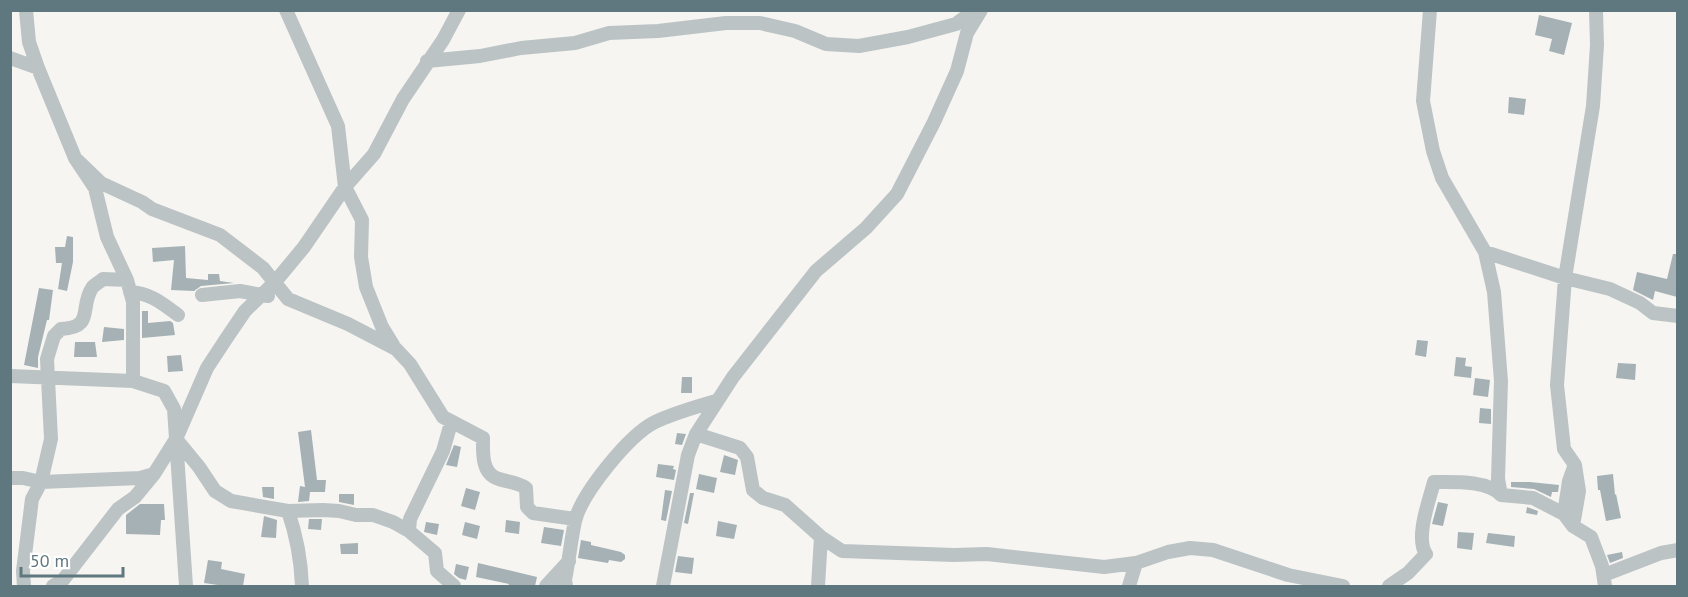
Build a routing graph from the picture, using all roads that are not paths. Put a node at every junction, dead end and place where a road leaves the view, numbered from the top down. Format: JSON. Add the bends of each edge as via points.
{"nodes":[{"id":1,"x":26,"y":10,"type":"edge"},
{"id":2,"x":286,"y":10,"type":"edge"},
{"id":3,"x":459,"y":10,"type":"edge"},
{"id":4,"x":975,"y":10,"type":"edge"},
{"id":5,"x":981,"y":10,"type":"edge"},
{"id":6,"x":1430,"y":10,"type":"edge"},
{"id":7,"x":1596,"y":10,"type":"edge"},
{"id":8,"x":10,"y":58,"type":"edge"},
{"id":9,"x":427,"y":61,"type":"junction"},
{"id":10,"x":38,"y":68,"type":"junction"},
{"id":11,"x":75,"y":158,"type":"junction"},
{"id":12,"x":345,"y":187,"type":"junction"},
{"id":13,"x":1485,"y":252,"type":"junction"},
{"id":14,"x":1565,"y":278,"type":"junction"},
{"id":15,"x":275,"y":282,"type":"junction"},
{"id":16,"x":128,"y":286,"type":"junction"},
{"id":17,"x":202,"y":295,"type":"dead end"},
{"id":18,"x":262,"y":295,"type":"junction"},
{"id":19,"x":288,"y":299,"type":"junction"},
{"id":20,"x":178,"y":315,"type":"dead end"},
{"id":21,"x":1677,"y":316,"type":"edge"},
{"id":22,"x":396,"y":350,"type":"junction"},
{"id":23,"x":10,"y":376,"type":"edge"},
{"id":24,"x":46,"y":379,"type":"junction"},
{"id":25,"x":133,"y":381,"type":"junction"},
{"id":26,"x":716,"y":401,"type":"junction"},
{"id":27,"x":451,"y":423,"type":"junction"},
{"id":28,"x":696,"y":434,"type":"junction"},
{"id":29,"x":176,"y":439,"type":"junction"},
{"id":30,"x":1575,"y":465,"type":"junction"},
{"id":31,"x":154,"y":474,"type":"junction"},
{"id":32,"x":10,"y":478,"type":"edge"},
{"id":33,"x":40,"y":482,"type":"junction"},
{"id":34,"x":1501,"y":495,"type":"junction"},
{"id":35,"x":288,"y":511,"type":"junction"},
{"id":36,"x":1564,"y":514,"type":"junction"},
{"id":37,"x":575,"y":519,"type":"junction"},
{"id":38,"x":1573,"y":526,"type":"junction"},
{"id":39,"x":409,"y":531,"type":"junction"},
{"id":40,"x":821,"y":537,"type":"junction"},
{"id":41,"x":1677,"y":550,"type":"edge"},
{"id":42,"x":569,"y":561,"type":"junction"},
{"id":43,"x":1136,"y":563,"type":"junction"},
{"id":44,"x":1605,"y":581,"type":"edge"},
{"id":45,"x":24,"y":586,"type":"edge"},
{"id":46,"x":53,"y":586,"type":"edge"},
{"id":47,"x":186,"y":586,"type":"edge"},
{"id":48,"x":302,"y":586,"type":"edge"},
{"id":49,"x":454,"y":586,"type":"edge"},
{"id":50,"x":546,"y":586,"type":"edge"},
{"id":51,"x":556,"y":586,"type":"edge"},
{"id":52,"x":566,"y":586,"type":"edge"},
{"id":53,"x":663,"y":586,"type":"edge"},
{"id":54,"x":818,"y":586,"type":"edge"},
{"id":55,"x":1129,"y":586,"type":"edge"},
{"id":56,"x":1343,"y":586,"type":"edge"},
{"id":57,"x":1389,"y":586,"type":"edge"}],
"edges":[{"from":1,"to":10,"type":"street","via":[[29,42]]},
{"from":2,"to":12,"type":"street","via":[[338,126]]},
{"from":3,"to":9,"type":"street"},
{"from":4,"to":9,"type":"street","via":[[956,24],[859,46],[826,44],[760,23],[726,23],[609,33],[575,43]]},
{"from":5,"to":26,"type":"street","via":[[967,33],[957,71],[897,194],[866,228],[816,271]]},
{"from":6,"to":13,"type":"street","via":[[1423,101],[1433,151],[1442,178]]},
{"from":7,"to":14,"type":"street","via":[[1593,106]]},
{"from":8,"to":10,"type":"street"},
{"from":9,"to":12,"type":"street","via":[[374,154]]},
{"from":10,"to":11,"type":"street"},
{"from":11,"to":15,"type":"street","via":[[101,183],[152,209],[220,235]]},
{"from":11,"to":16,"type":"street","via":[[95,188],[107,237]]},
{"from":12,"to":15,"type":"street","via":[[304,248]]},
{"from":12,"to":22,"type":"street","via":[[362,220],[361,257],[366,287]]},
{"from":13,"to":14,"type":"street"},
{"from":13,"to":34,"type":"street","via":[[1494,292],[1501,381]]},
{"from":14,"to":21,"type":"street","via":[[1610,289],[1653,313]]},
{"from":14,"to":30,"type":"street","via":[[1557,385],[1564,449]]},
{"from":15,"to":18,"type":"street"},
{"from":15,"to":19,"type":"street"},
{"from":16,"to":20,"type":"street","via":[[152,296]]},
{"from":16,"to":24,"type":"street","via":[[103,279],[92,288],[82,321],[54,336]]},
{"from":16,"to":25,"type":"street","via":[[133,302]]},
{"from":17,"to":18,"type":"street","via":[[240,291]]},
{"from":18,"to":19,"type":"street"},
{"from":18,"to":29,"type":"street","via":[[245,311],[207,368]]},
{"from":19,"to":22,"type":"street","via":[[348,324]]},
{"from":22,"to":27,"type":"street"},
{"from":23,"to":24,"type":"street"},
{"from":24,"to":25,"type":"street"},
{"from":24,"to":33,"type":"street","via":[[51,439]]},
{"from":25,"to":29,"type":"street","via":[[164,391],[174,409]]},
{"from":26,"to":28,"type":"street"},
{"from":26,"to":37,"type":"street","via":[[652,423],[620,451],[594,484]]},
{"from":27,"to":37,"type":"street","via":[[483,438],[487,470],[496,478],[526,488],[527,507],[533,513]]},
{"from":27,"to":39,"type":"street","via":[[443,451],[410,519]]},
{"from":28,"to":40,"type":"street","via":[[740,448],[747,457],[753,490],[784,505]]},
{"from":28,"to":53,"type":"street","via":[[688,455]]},
{"from":29,"to":31,"type":"street"},
{"from":29,"to":35,"type":"street","via":[[215,491],[231,501]]},
{"from":29,"to":47,"type":"street"},
{"from":30,"to":36,"type":"street"},
{"from":30,"to":38,"type":"street","via":[[1580,490]]},
{"from":31,"to":33,"type":"street","via":[[140,478]]},
{"from":31,"to":46,"type":"street","via":[[135,497],[118,509],[63,580]]},
{"from":32,"to":33,"type":"street"},
{"from":33,"to":45,"type":"street","via":[[28,519]]},
{"from":34,"to":36,"type":"street","via":[[1533,498]]},
{"from":34,"to":57,"type":"street","via":[[1488,487],[1434,482],[1423,531],[1422,547],[1426,554]]},
{"from":35,"to":39,"type":"street","via":[[373,514]]},
{"from":35,"to":48,"type":"street","via":[[296,534]]},
{"from":36,"to":38,"type":"street"},
{"from":37,"to":42,"type":"street"},
{"from":38,"to":44,"type":"street","via":[[1591,537]]},
{"from":39,"to":49,"type":"street","via":[[435,553],[437,571]]},
{"from":40,"to":43,"type":"street","via":[[842,551],[853,552],[987,554],[1104,567]]},
{"from":40,"to":54,"type":"street"},
{"from":41,"to":44,"type":"street","via":[[1661,553]]},
{"from":42,"to":50,"type":"street"},
{"from":42,"to":51,"type":"street"},
{"from":42,"to":52,"type":"street"},
{"from":43,"to":55,"type":"street"},
{"from":43,"to":56,"type":"street","via":[[1190,548],[1213,550],[1288,575]]}]}
